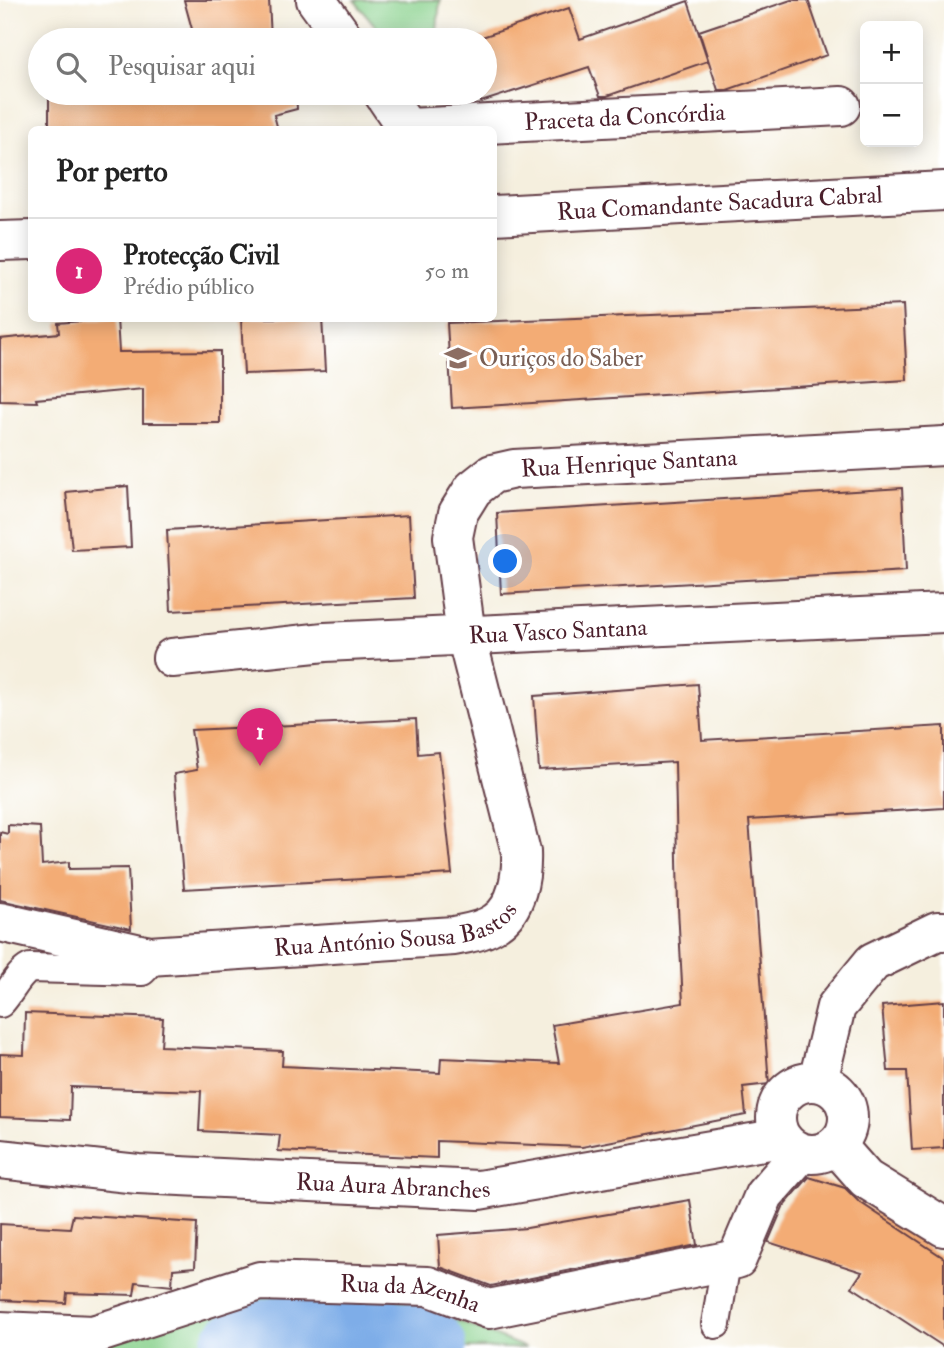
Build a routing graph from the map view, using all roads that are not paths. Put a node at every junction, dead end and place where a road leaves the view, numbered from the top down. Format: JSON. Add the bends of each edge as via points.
{"nodes":[{"id":1,"x":316,"y":0,"type":"edge"},
{"id":2,"x":336,"y":28,"type":"edge"},
{"id":3,"x":391,"y":105,"type":"edge"},
{"id":4,"x":841,"y":106,"type":"dead end"},
{"id":5,"x":406,"y":126,"type":"edge"},
{"id":6,"x":464,"y":126,"type":"edge"},
{"id":7,"x":944,"y":191,"type":"edge"},
{"id":8,"x":497,"y":215,"type":"edge"},
{"id":9,"x":28,"y":240,"type":"edge"},
{"id":10,"x":0,"y":241,"type":"edge"},
{"id":11,"x":944,"y":446,"type":"edge"},
{"id":12,"x":944,"y":612,"type":"edge"},
{"id":13,"x":466,"y":635,"type":"junction"},
{"id":14,"x":172,"y":658,"type":"dead end"},
{"id":15,"x":0,"y":922,"type":"edge"},
{"id":16,"x":944,"y":930,"type":"edge"},
{"id":17,"x":149,"y":956,"type":"junction"},
{"id":18,"x":0,"y":1003,"type":"edge"},
{"id":19,"x":818,"y":1082,"type":"junction"},
{"id":20,"x":806,"y":1145,"type":"junction"},
{"id":21,"x":0,"y":1159,"type":"edge"},
{"id":22,"x":944,"y":1227,"type":"edge"},
{"id":23,"x":726,"y":1262,"type":"junction"},
{"id":24,"x":716,"y":1324,"type":"dead end"},
{"id":25,"x":0,"y":1331,"type":"edge"}],
"edges":[{"from":1,"to":2,"type":"street"},
{"from":3,"to":5,"type":"street"},
{"from":4,"to":6,"type":"street","name":"Praceta da Concórdia"},
{"from":7,"to":8,"type":"street","name":"Rua Comandante Sacadura Cabral"},
{"from":9,"to":10,"type":"street"},
{"from":11,"to":13,"type":"street","name":"Rua Henrique Santana","via":[[514,469],[492,474],[473,488],[458,513],[453,537]]},
{"from":12,"to":13,"type":"street","name":"Rua Vasco Santana"},
{"from":13,"to":14,"type":"street","name":"Rua Vasco Santana","via":[[325,642]]},
{"from":13,"to":17,"type":"street","name":"Rua António Sousa Bastos","via":[[521,852],[515,895],[497,922],[454,936]]},
{"from":15,"to":17,"type":"street","name":"Rua António Sousa Bastos"},
{"from":16,"to":19,"type":"street","via":[[873,962],[836,1007]]},
{"from":17,"to":18,"type":"street","via":[[142,971],[30,968]]},
{"from":19,"to":20,"type":"street","via":[[806,1082],[785,1093],[775,1115],[776,1128]]},
{"from":19,"to":20,"type":"street","via":[[838,1093],[848,1113],[848,1125],[844,1136]]},
{"from":20,"to":21,"type":"street","name":"Rua Aura Abranches","via":[[479,1190],[138,1174]]},
{"from":20,"to":22,"type":"street"},
{"from":20,"to":23,"type":"street","via":[[764,1195],[737,1259]]},
{"from":23,"to":24,"type":"street"},
{"from":23,"to":25,"type":"street","name":"Rua da Azenha","via":[[489,1309],[428,1286],[260,1281],[93,1335]]}]}
